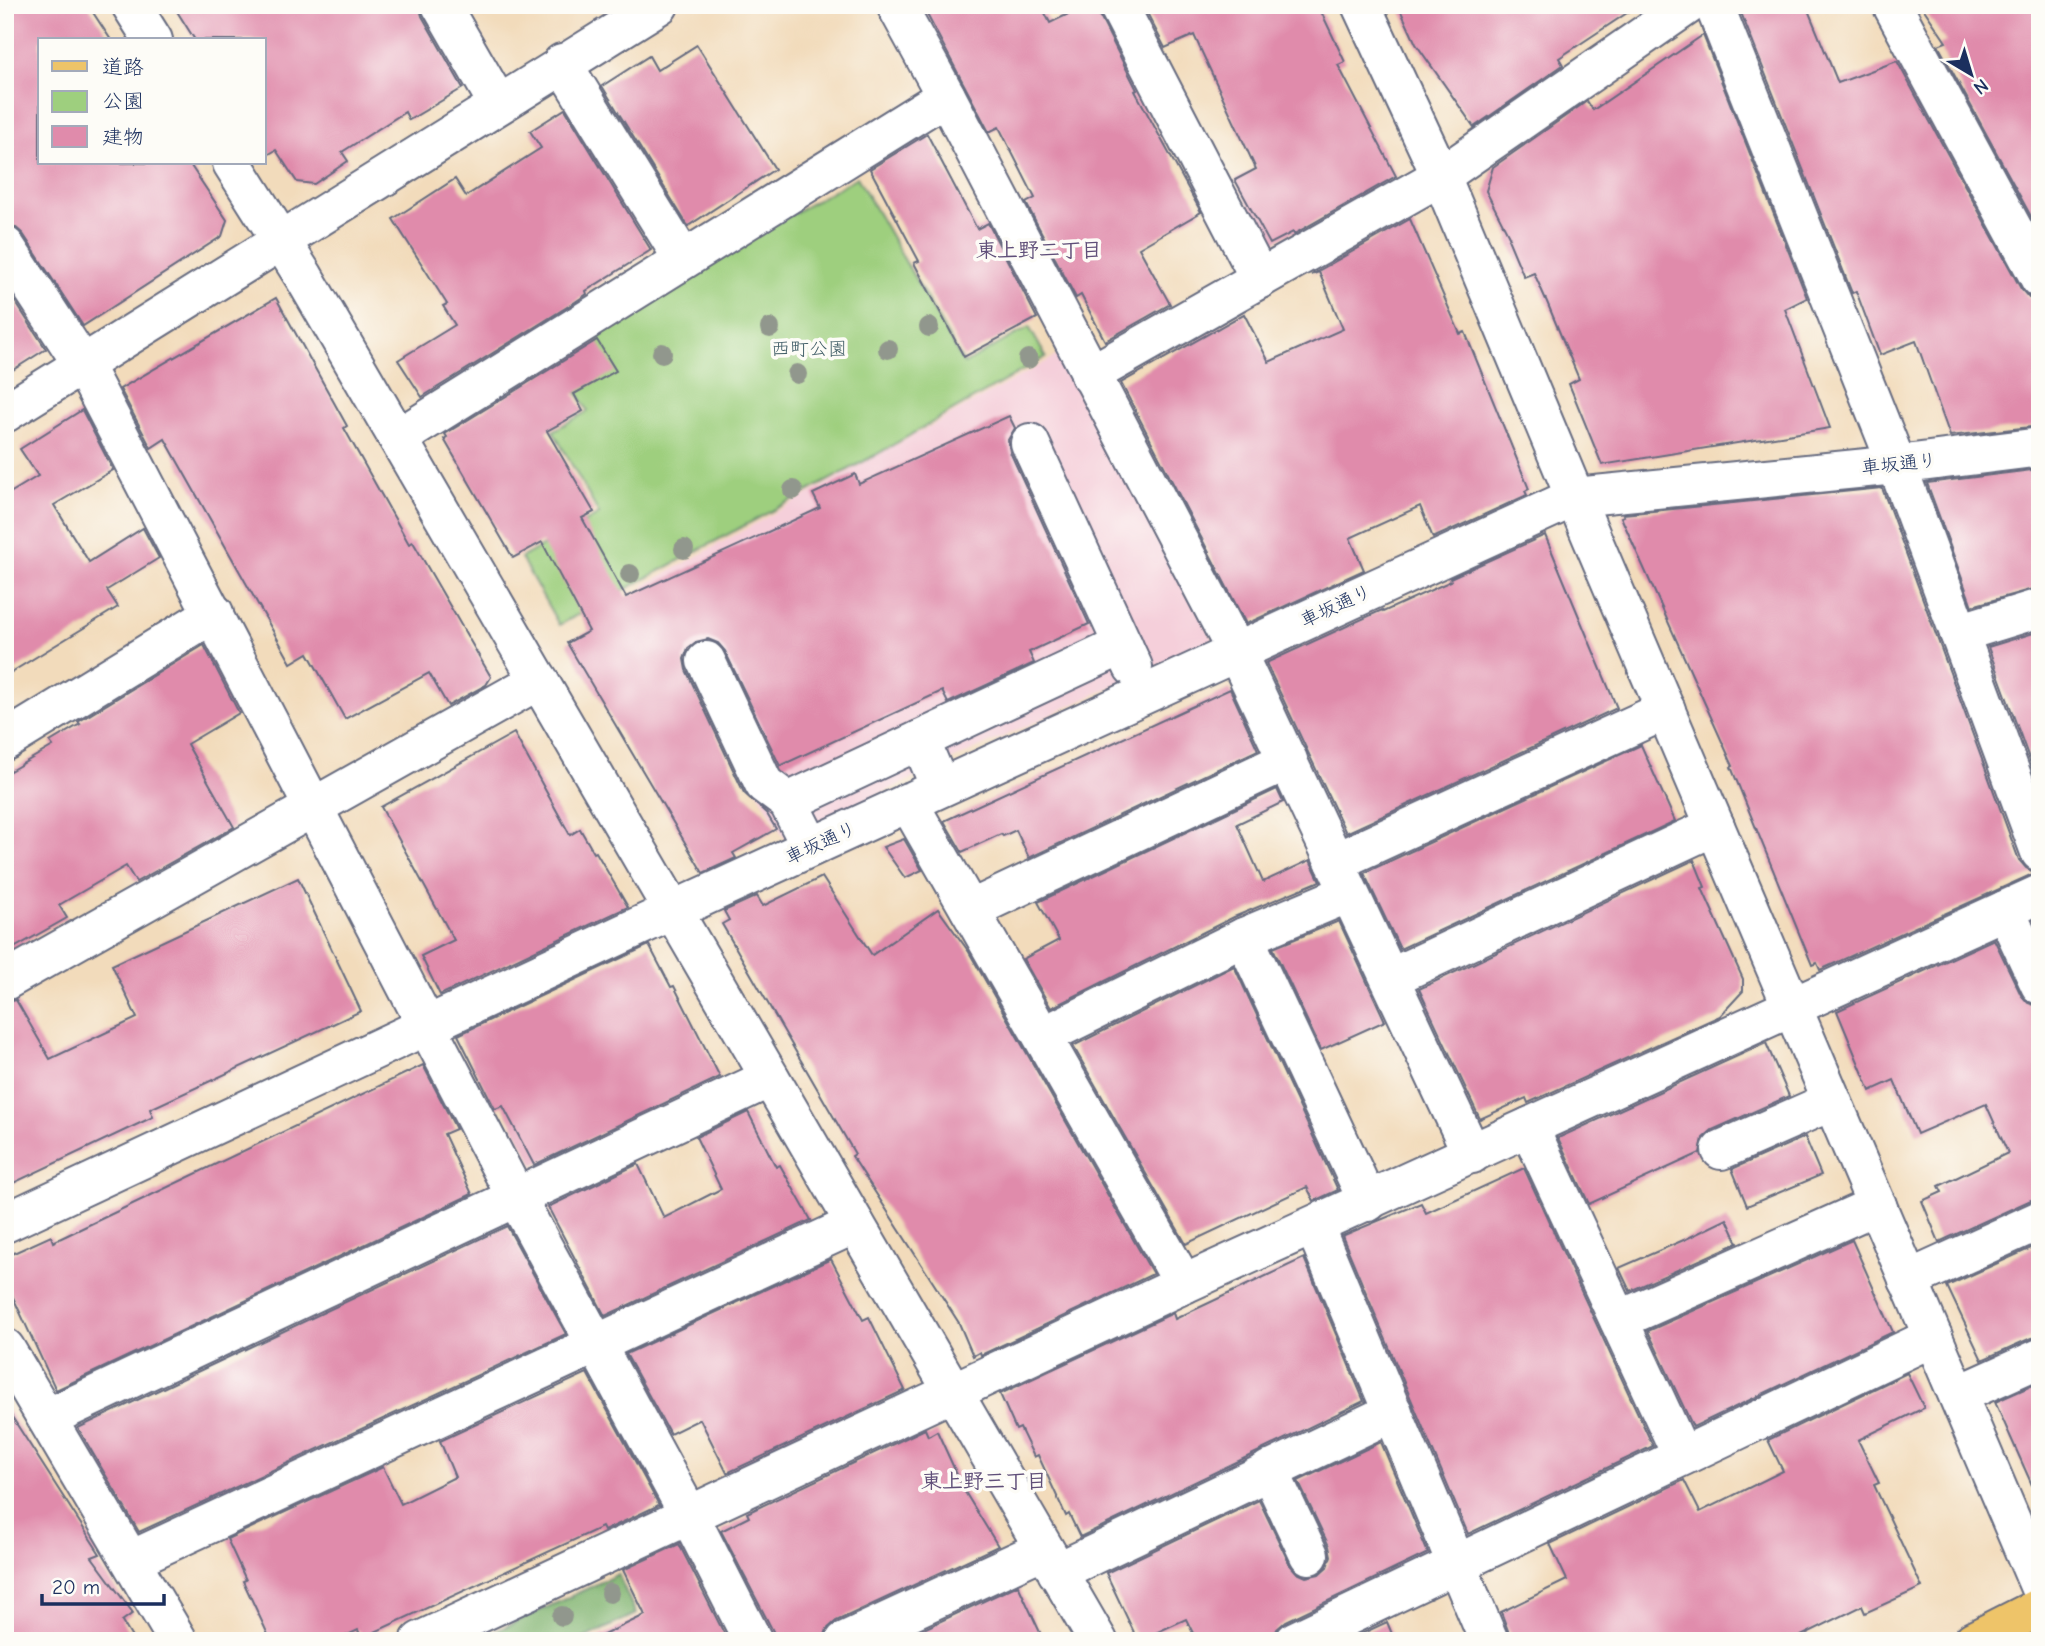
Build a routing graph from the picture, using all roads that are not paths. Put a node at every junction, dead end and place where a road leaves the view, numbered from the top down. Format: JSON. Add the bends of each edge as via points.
{"nodes":[{"id":1,"x":131,"y":5,"type":"edge"},
{"id":2,"x":441,"y":5,"type":"edge"},
{"id":3,"x":659,"y":5,"type":"edge"},
{"id":4,"x":896,"y":5,"type":"edge"},
{"id":5,"x":1118,"y":5,"type":"edge"},
{"id":6,"x":1361,"y":5,"type":"edge"},
{"id":7,"x":1688,"y":5,"type":"edge"},
{"id":8,"x":1714,"y":5,"type":"edge"},
{"id":9,"x":1892,"y":5,"type":"edge"},
{"id":10,"x":152,"y":38,"type":"edge"},
{"id":11,"x":562,"y":63,"type":"junction"},
{"id":12,"x":946,"y":96,"type":"junction"},
{"id":13,"x":498,"y":104,"type":"junction"},
{"id":14,"x":233,"y":164,"type":"edge"},
{"id":15,"x":1441,"y":176,"type":"junction"},
{"id":16,"x":283,"y":240,"type":"junction"},
{"id":17,"x":5,"y":246,"type":"edge"},
{"id":18,"x":683,"y":259,"type":"junction"},
{"id":19,"x":1260,"y":279,"type":"junction"},
{"id":20,"x":2040,"y":279,"type":"edge"},
{"id":21,"x":83,"y":365,"type":"junction"},
{"id":22,"x":1090,"y":375,"type":"junction"},
{"id":23,"x":5,"y":413,"type":"edge"},
{"id":24,"x":398,"y":438,"type":"junction"},
{"id":25,"x":1030,"y":443,"type":"dead end"},
{"id":26,"x":2040,"y":447,"type":"edge"},
{"id":27,"x":1896,"y":465,"type":"junction"},
{"id":28,"x":1575,"y":497,"type":"junction"},
{"id":29,"x":2040,"y":608,"type":"edge"},
{"id":30,"x":214,"y":613,"type":"junction"},
{"id":31,"x":1959,"y":633,"type":"junction"},
{"id":32,"x":1123,"y":645,"type":"junction"},
{"id":33,"x":1237,"y":651,"type":"junction"},
{"id":34,"x":706,"y":661,"type":"dead end"},
{"id":35,"x":539,"y":680,"type":"junction"},
{"id":36,"x":1145,"y":693,"type":"junction"},
{"id":37,"x":1666,"y":710,"type":"junction"},
{"id":38,"x":920,"y":740,"type":"junction"},
{"id":39,"x":5,"y":741,"type":"edge"},
{"id":40,"x":1288,"y":760,"type":"junction"},
{"id":41,"x":924,"y":795,"type":"junction"},
{"id":42,"x":788,"y":802,"type":"junction"},
{"id":43,"x":315,"y":808,"type":"junction"},
{"id":44,"x":1715,"y":826,"type":"junction"},
{"id":45,"x":811,"y":847,"type":"junction"},
{"id":46,"x":2040,"y":852,"type":"edge"},
{"id":47,"x":1342,"y":877,"type":"junction"},
{"id":48,"x":2040,"y":894,"type":"edge"},
{"id":49,"x":970,"y":909,"type":"junction"},
{"id":50,"x":2004,"y":910,"type":"junction"},
{"id":51,"x":673,"y":911,"type":"junction"},
{"id":52,"x":1244,"y":937,"type":"junction"},
{"id":53,"x":1390,"y":978,"type":"junction"},
{"id":54,"x":5,"y":981,"type":"edge"},
{"id":55,"x":2040,"y":985,"type":"edge"},
{"id":56,"x":1792,"y":1007,"type":"junction"},
{"id":57,"x":427,"y":1025,"type":"junction"},
{"id":58,"x":1043,"y":1036,"type":"junction"},
{"id":59,"x":770,"y":1078,"type":"junction"},
{"id":60,"x":1832,"y":1101,"type":"junction"},
{"id":61,"x":1529,"y":1127,"type":"junction"},
{"id":62,"x":1721,"y":1150,"type":"dead end"},
{"id":63,"x":1472,"y":1154,"type":"junction"},
{"id":64,"x":516,"y":1197,"type":"junction"},
{"id":65,"x":1368,"y":1202,"type":"junction"},
{"id":66,"x":1877,"y":1205,"type":"junction"},
{"id":67,"x":2040,"y":1220,"type":"edge"},
{"id":68,"x":5,"y":1223,"type":"edge"},
{"id":69,"x":855,"y":1224,"type":"junction"},
{"id":70,"x":1314,"y":1226,"type":"junction"},
{"id":71,"x":1908,"y":1280,"type":"junction"},
{"id":72,"x":1184,"y":1284,"type":"junction"},
{"id":73,"x":1619,"y":1320,"type":"junction"},
{"id":74,"x":1933,"y":1337,"type":"junction"},
{"id":75,"x":596,"y":1344,"type":"junction"},
{"id":76,"x":5,"y":1348,"type":"edge"},
{"id":77,"x":2040,"y":1357,"type":"edge"},
{"id":78,"x":953,"y":1392,"type":"junction"},
{"id":79,"x":1958,"y":1395,"type":"junction"},
{"id":80,"x":1393,"y":1412,"type":"junction"},
{"id":81,"x":47,"y":1418,"type":"junction"},
{"id":82,"x":1682,"y":1456,"type":"junction"},
{"id":83,"x":1269,"y":1470,"type":"junction"},
{"id":84,"x":689,"y":1515,"type":"junction"},
{"id":85,"x":1309,"y":1555,"type":"dead end"},
{"id":86,"x":131,"y":1560,"type":"junction"},
{"id":87,"x":1051,"y":1560,"type":"junction"},
{"id":88,"x":1456,"y":1563,"type":"junction"},
{"id":89,"x":2040,"y":1588,"type":"edge"},
{"id":90,"x":2040,"y":1607,"type":"edge"},
{"id":91,"x":473,"y":1630,"type":"edge"},
{"id":92,"x":178,"y":1641,"type":"edge"},
{"id":93,"x":420,"y":1641,"type":"edge"},
{"id":94,"x":753,"y":1641,"type":"edge"},
{"id":95,"x":845,"y":1641,"type":"edge"},
{"id":96,"x":1098,"y":1641,"type":"edge"},
{"id":97,"x":1295,"y":1641,"type":"edge"},
{"id":98,"x":1489,"y":1641,"type":"edge"},
{"id":99,"x":1973,"y":1641,"type":"edge"}],
"edges":[{"from":1,"to":10,"type":"street"},
{"from":2,"to":13,"type":"street"},
{"from":3,"to":11,"type":"street"},
{"from":4,"to":12,"type":"street"},
{"from":5,"to":19,"type":"street"},
{"from":6,"to":15,"type":"street"},
{"from":7,"to":15,"type":"street"},
{"from":8,"to":27,"type":"street"},
{"from":9,"to":20,"type":"street"},
{"from":11,"to":13,"type":"street"},
{"from":11,"to":18,"type":"street"},
{"from":12,"to":18,"type":"street"},
{"from":12,"to":22,"type":"street"},
{"from":13,"to":16,"type":"street"},
{"from":14,"to":16,"type":"street"},
{"from":15,"to":19,"type":"street"},
{"from":15,"to":28,"type":"street"},
{"from":16,"to":21,"type":"street"},
{"from":16,"to":24,"type":"street"},
{"from":17,"to":21,"type":"street"},
{"from":18,"to":24,"type":"street"},
{"from":19,"to":22,"type":"street"},
{"from":21,"to":23,"type":"street"},
{"from":21,"to":30,"type":"street"},
{"from":22,"to":33,"type":"street"},
{"from":24,"to":35,"type":"street"},
{"from":25,"to":32,"type":"street"},
{"from":26,"to":27,"type":"street","name":"車坂通り"},
{"from":27,"to":28,"type":"street","name":"車坂通り"},
{"from":27,"to":31,"type":"street"},
{"from":28,"to":33,"type":"street","name":"車坂通り"},
{"from":28,"to":37,"type":"street"},
{"from":29,"to":31,"type":"street"},
{"from":30,"to":39,"type":"street"},
{"from":30,"to":43,"type":"street"},
{"from":31,"to":46,"type":"street"},
{"from":32,"to":36,"type":"street"},
{"from":32,"to":38,"type":"street"},
{"from":33,"to":36,"type":"street","name":"車坂通り"},
{"from":33,"to":40,"type":"street"},
{"from":34,"to":42,"type":"street","via":[[764,784]]},
{"from":35,"to":43,"type":"street"},
{"from":35,"to":51,"type":"street"},
{"from":36,"to":41,"type":"street","name":"車坂通り"},
{"from":37,"to":44,"type":"street"},
{"from":37,"to":47,"type":"street"},
{"from":38,"to":41,"type":"street"},
{"from":38,"to":42,"type":"street"},
{"from":40,"to":47,"type":"street"},
{"from":40,"to":49,"type":"street"},
{"from":41,"to":45,"type":"street","name":"車坂通り"},
{"from":41,"to":49,"type":"street"},
{"from":42,"to":45,"type":"street"},
{"from":43,"to":54,"type":"street"},
{"from":43,"to":57,"type":"street"},
{"from":44,"to":53,"type":"street"},
{"from":44,"to":56,"type":"street"},
{"from":45,"to":51,"type":"street","name":"車坂通り"},
{"from":47,"to":52,"type":"street"},
{"from":47,"to":53,"type":"street"},
{"from":48,"to":50,"type":"street"},
{"from":49,"to":58,"type":"street"},
{"from":50,"to":55,"type":"street"},
{"from":50,"to":56,"type":"street"},
{"from":51,"to":57,"type":"street","name":"車坂通り"},
{"from":51,"to":59,"type":"street"},
{"from":52,"to":58,"type":"street"},
{"from":52,"to":65,"type":"street"},
{"from":53,"to":63,"type":"street"},
{"from":56,"to":60,"type":"street"},
{"from":56,"to":61,"type":"street"},
{"from":57,"to":64,"type":"street"},
{"from":57,"to":68,"type":"street","name":"車坂通り"},
{"from":58,"to":72,"type":"street"},
{"from":59,"to":64,"type":"street"},
{"from":59,"to":69,"type":"street"},
{"from":60,"to":62,"type":"street"},
{"from":60,"to":66,"type":"street"},
{"from":61,"to":63,"type":"street"},
{"from":61,"to":73,"type":"street"},
{"from":63,"to":65,"type":"street"},
{"from":64,"to":75,"type":"street"},
{"from":64,"to":81,"type":"street"},
{"from":65,"to":70,"type":"street"},
{"from":66,"to":71,"type":"street"},
{"from":66,"to":73,"type":"street"},
{"from":67,"to":71,"type":"street"},
{"from":69,"to":75,"type":"street"},
{"from":69,"to":78,"type":"street"},
{"from":70,"to":72,"type":"street"},
{"from":70,"to":80,"type":"street"},
{"from":71,"to":74,"type":"street"},
{"from":72,"to":78,"type":"street"},
{"from":73,"to":82,"type":"street"},
{"from":74,"to":79,"type":"street"},
{"from":74,"to":82,"type":"street"},
{"from":75,"to":84,"type":"street"},
{"from":75,"to":86,"type":"street"},
{"from":76,"to":81,"type":"street"},
{"from":77,"to":79,"type":"street"},
{"from":78,"to":84,"type":"street"},
{"from":78,"to":87,"type":"street"},
{"from":79,"to":89,"type":"street"},
{"from":80,"to":83,"type":"street"},
{"from":80,"to":88,"type":"street"},
{"from":81,"to":86,"type":"street"},
{"from":82,"to":88,"type":"street"},
{"from":83,"to":85,"type":"street"},
{"from":83,"to":87,"type":"street"},
{"from":84,"to":91,"type":"street"},
{"from":84,"to":94,"type":"street"},
{"from":86,"to":92,"type":"street"},
{"from":87,"to":95,"type":"street"},
{"from":87,"to":96,"type":"street"},
{"from":88,"to":97,"type":"street"},
{"from":88,"to":98,"type":"street"},
{"from":90,"to":99,"type":"main road"},
{"from":91,"to":93,"type":"street"}]}
